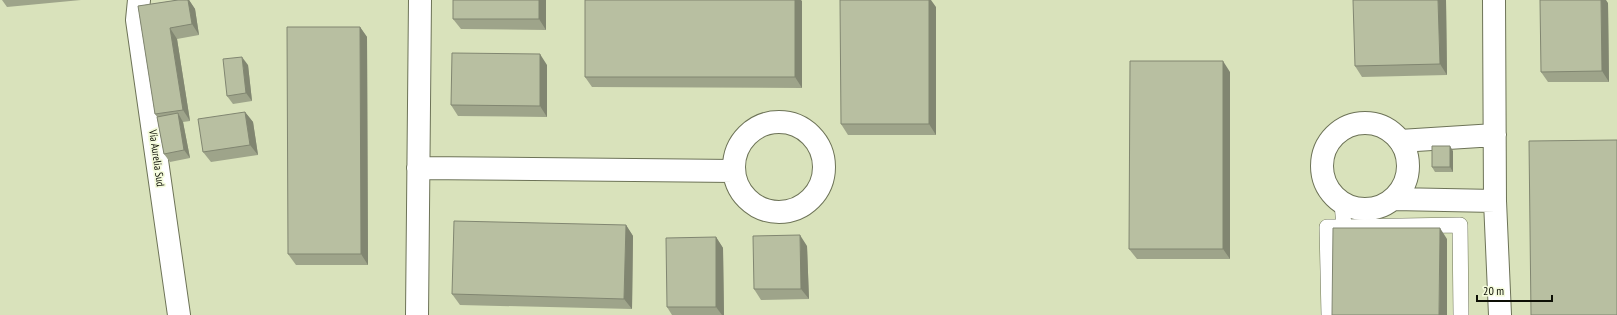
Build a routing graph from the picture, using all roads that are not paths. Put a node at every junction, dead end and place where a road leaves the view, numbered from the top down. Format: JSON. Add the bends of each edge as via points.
{"nodes":[{"id":1,"x":139,"y":0,"type":"edge"},
{"id":2,"x":420,"y":0,"type":"edge"},
{"id":3,"x":1494,"y":0,"type":"edge"},
{"id":4,"x":1494,"y":135,"type":"junction"},
{"id":5,"x":1400,"y":140,"type":"junction"},
{"id":6,"x":418,"y":168,"type":"junction"},
{"id":7,"x":734,"y":172,"type":"junction"},
{"id":8,"x":1394,"y":198,"type":"junction"},
{"id":9,"x":1495,"y":201,"type":"junction"},
{"id":10,"x":1342,"y":203,"type":"junction"},
{"id":11,"x":1344,"y":227,"type":"junction"},
{"id":12,"x":179,"y":315,"type":"edge"},
{"id":13,"x":416,"y":315,"type":"edge"},
{"id":14,"x":1329,"y":315,"type":"edge"},
{"id":15,"x":1461,"y":315,"type":"edge"},
{"id":16,"x":1500,"y":315,"type":"edge"}],
"edges":[{"from":1,"to":12,"type":"street","name":"Via Aurelia Sud","via":[[137,20]]},
{"from":2,"to":6,"type":"street"},
{"from":3,"to":4,"type":"street"},
{"from":4,"to":5,"type":"street"},
{"from":4,"to":9,"type":"street"},
{"from":5,"to":8,"type":"street","via":[[1406,152],[1407,177],[1402,189]]},
{"from":5,"to":10,"type":"street","via":[[1390,130],[1376,124],[1361,122],[1347,126],[1334,134],[1325,146],[1321,161],[1322,176],[1328,190]]},
{"from":6,"to":7,"type":"street"},
{"from":6,"to":13,"type":"street"},
{"from":7,"to":7,"type":"street","via":[[737,186],[758,208],[772,212],[787,212],[802,207],[813,197],[821,184],[824,170],[823,155],[817,141],[806,130],[793,123],[778,121],[763,124],[750,131],[734,156]]},
{"from":8,"to":9,"type":"street"},
{"from":8,"to":10,"type":"street","via":[[1381,207],[1366,210],[1351,208]]},
{"from":9,"to":16,"type":"street"},
{"from":10,"to":11,"type":"lane"},
{"from":11,"to":14,"type":"lane","via":[[1327,227]]},
{"from":11,"to":15,"type":"lane","via":[[1460,225]]}]}
